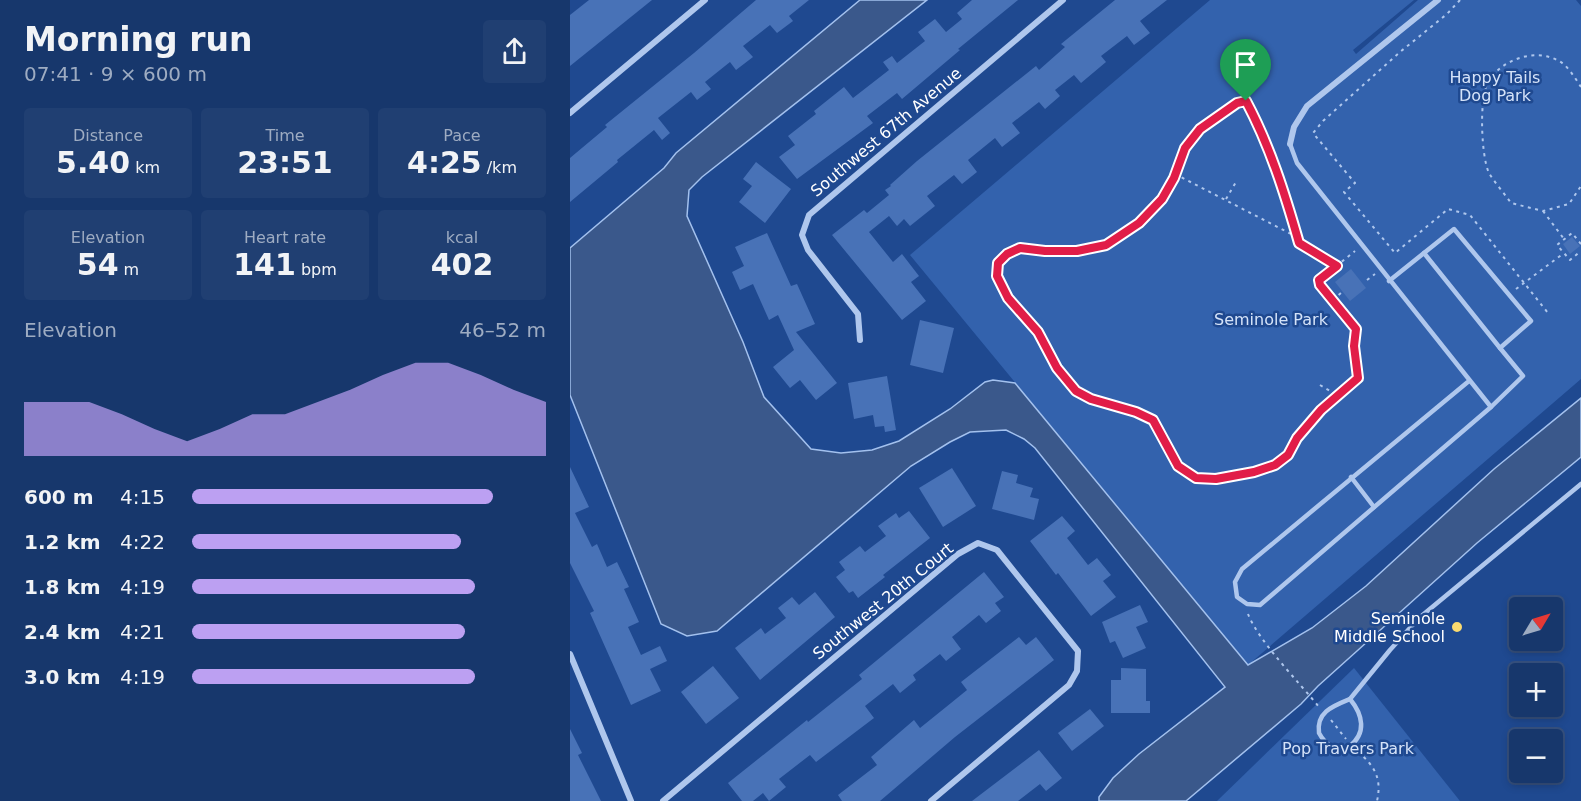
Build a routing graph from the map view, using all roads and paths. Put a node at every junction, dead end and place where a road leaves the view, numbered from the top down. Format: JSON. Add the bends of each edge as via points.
{"nodes":[{"id":1,"x":705,"y":0,"type":"edge"},
{"id":2,"x":1063,"y":0,"type":"edge"},
{"id":3,"x":1438,"y":0,"type":"edge"},
{"id":4,"x":1460,"y":0,"type":"edge"},
{"id":5,"x":1581,"y":87,"type":"edge"},
{"id":6,"x":570,"y":113,"type":"edge"},
{"id":7,"x":1290,"y":144,"type":"joint"},
{"id":8,"x":1175,"y":174,"type":"junction"},
{"id":9,"x":1236,"y":182,"type":"dead end"},
{"id":10,"x":1581,"y":186,"type":"edge"},
{"id":11,"x":1344,"y":192,"type":"dead end"},
{"id":12,"x":1226,"y":199,"type":"junction"},
{"id":13,"x":1543,"y":211,"type":"junction"},
{"id":14,"x":1297,"y":237,"type":"junction"},
{"id":15,"x":1564,"y":239,"type":"junction"},
{"id":16,"x":1580,"y":239,"type":"edge"},
{"id":17,"x":1581,"y":244,"type":"edge"},
{"id":18,"x":1362,"y":246,"type":"junction"},
{"id":19,"x":1581,"y":251,"type":"edge"},
{"id":20,"x":1424,"y":253,"type":"junction"},
{"id":21,"x":1564,"y":253,"type":"junction"},
{"id":22,"x":1578,"y":254,"type":"junction"},
{"id":23,"x":1581,"y":258,"type":"edge"},
{"id":24,"x":1337,"y":266,"type":"junction"},
{"id":25,"x":1389,"y":281,"type":"junction"},
{"id":26,"x":1341,"y":293,"type":"dead end"},
{"id":27,"x":1510,"y":294,"type":"junction"},
{"id":28,"x":1333,"y":300,"type":"junction"},
{"id":29,"x":860,"y":340,"type":"dead end"},
{"id":30,"x":1500,"y":348,"type":"junction"},
{"id":31,"x":1469,"y":381,"type":"junction"},
{"id":32,"x":1320,"y":385,"type":"dead end"},
{"id":33,"x":1337,"y":396,"type":"junction"},
{"id":34,"x":1491,"y":407,"type":"junction"},
{"id":35,"x":1351,"y":477,"type":"junction"},
{"id":36,"x":1581,"y":483,"type":"edge"},
{"id":37,"x":1374,"y":507,"type":"junction"},
{"id":38,"x":1247,"y":604,"type":"junction"},
{"id":39,"x":570,"y":654,"type":"edge"},
{"id":40,"x":1350,"y":699,"type":"junction"},
{"id":41,"x":1314,"y":700,"type":"dead end"},
{"id":42,"x":631,"y":801,"type":"edge"},
{"id":43,"x":663,"y":801,"type":"edge"},
{"id":44,"x":931,"y":801,"type":"edge"}],
"edges":[{"from":1,"to":6,"type":"street"},
{"from":2,"to":29,"type":"street","name":"Southwest 67th Avenue","via":[[809,215],[802,235],[808,250],[858,314]]},
{"from":3,"to":7,"type":"street","via":[[1307,106],[1294,127]]},
{"from":4,"to":11,"type":"path","via":[[1313,133],[1355,183]]},
{"from":5,"to":13,"type":"path","via":[[1558,60],[1537,55],[1516,59],[1498,70],[1488,83],[1482,104],[1488,171],[1511,203]]},
{"from":7,"to":18,"type":"lane","via":[[1297,164]]},
{"from":8,"to":12,"type":"path"},
{"from":8,"to":14,"type":"path","via":[[1185,148],[1200,129],[1246,101],[1265,140]]},
{"from":8,"to":33,"type":"path","via":[[1162,199],[1139,223],[1106,245],[1077,251],[1020,248],[998,263],[997,276],[1008,298],[1038,332],[1057,368],[1076,391],[1153,420],[1178,466],[1196,478],[1216,479],[1275,465]]},
{"from":9,"to":12,"type":"path"},
{"from":10,"to":13,"type":"path","via":[[1569,204]]},
{"from":12,"to":14,"type":"path"},
{"from":13,"to":15,"type":"path"},
{"from":14,"to":24,"type":"path","via":[[1299,243]]},
{"from":15,"to":16,"type":"path","via":[[1572,233]]},
{"from":15,"to":21,"type":"path","via":[[1557,245]]},
{"from":16,"to":17,"type":"path"},
{"from":18,"to":24,"type":"path"},
{"from":18,"to":25,"type":"lane"},
{"from":19,"to":22,"type":"path"},
{"from":20,"to":25,"type":"lane"},
{"from":20,"to":27,"type":"lane","via":[[1454,229]]},
{"from":20,"to":30,"type":"lane"},
{"from":21,"to":22,"type":"path","via":[[1570,260]]},
{"from":21,"to":27,"type":"path"},
{"from":22,"to":23,"type":"path"},
{"from":24,"to":28,"type":"path","via":[[1319,280]]},
{"from":25,"to":31,"type":"lane"},
{"from":26,"to":28,"type":"path"},
{"from":27,"to":30,"type":"lane","via":[[1531,321]]},
{"from":28,"to":33,"type":"path","via":[[1356,329],[1358,378]]},
{"from":30,"to":34,"type":"lane","via":[[1523,376]]},
{"from":31,"to":34,"type":"lane"},
{"from":31,"to":35,"type":"lane"},
{"from":32,"to":33,"type":"path"},
{"from":34,"to":37,"type":"lane"},
{"from":35,"to":37,"type":"lane"},
{"from":35,"to":38,"type":"lane","via":[[1242,568],[1235,582],[1237,597]]},
{"from":36,"to":40,"type":"lane","via":[[1419,618]]},
{"from":37,"to":38,"type":"lane","via":[[1260,605]]},
{"from":38,"to":41,"type":"path","via":[[1252,624]]},
{"from":39,"to":42,"type":"street"},
{"from":40,"to":40,"type":"lane","via":[[1328,709],[1319,719],[1319,733],[1335,748],[1349,747],[1359,736],[1362,721]]},
{"from":43,"to":44,"type":"street","name":"Southwest 20th Court","via":[[957,554],[978,543],[997,550],[1078,651],[1077,671],[1069,686]]}]}
